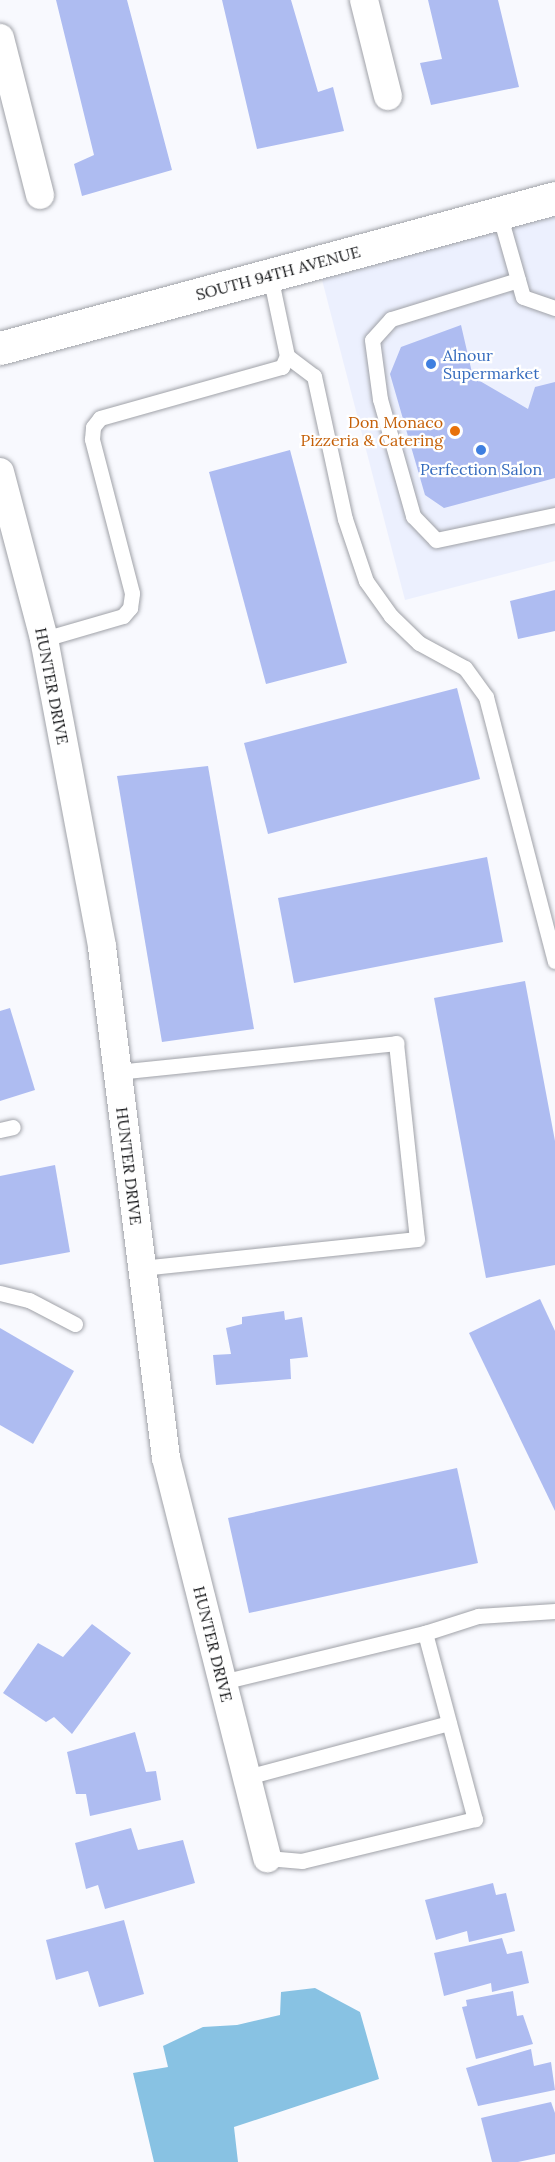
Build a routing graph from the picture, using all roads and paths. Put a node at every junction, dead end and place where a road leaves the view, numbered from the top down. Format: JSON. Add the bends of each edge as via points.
{"nodes":[{"id":1,"x":364,"y":0,"type":"edge"},
{"id":2,"x":0,"y":39,"type":"edge"},
{"id":3,"x":388,"y":96,"type":"dead end"},
{"id":4,"x":40,"y":195,"type":"dead end"},
{"id":5,"x":555,"y":198,"type":"edge"},
{"id":6,"x":499,"y":213,"type":"junction"},
{"id":7,"x":270,"y":275,"type":"junction"},
{"id":8,"x":518,"y":280,"type":"junction"},
{"id":9,"x":555,"y":308,"type":"edge"},
{"id":10,"x":0,"y":348,"type":"edge"},
{"id":11,"x":287,"y":356,"type":"junction"},
{"id":12,"x":0,"y":472,"type":"edge"},
{"id":13,"x":555,"y":515,"type":"edge"},
{"id":14,"x":44,"y":639,"type":"junction"},
{"id":15,"x":555,"y":962,"type":"edge"},
{"id":16,"x":117,"y":1072,"type":"junction"},
{"id":17,"x":142,"y":1268,"type":"junction"},
{"id":18,"x":0,"y":1293,"type":"edge"},
{"id":19,"x":75,"y":1324,"type":"dead end"},
{"id":20,"x":555,"y":1611,"type":"edge"},
{"id":21,"x":425,"y":1633,"type":"junction"},
{"id":22,"x":222,"y":1682,"type":"junction"},
{"id":23,"x":449,"y":1723,"type":"junction"},
{"id":24,"x":247,"y":1777,"type":"junction"},
{"id":25,"x":267,"y":1858,"type":"joint"}],
"edges":[{"from":1,"to":3,"type":"street"},
{"from":2,"to":4,"type":"street"},
{"from":5,"to":6,"type":"street","name":"SOUTH 94TH AVENUE"},
{"from":6,"to":7,"type":"street","name":"SOUTH 94TH AVENUE"},
{"from":6,"to":8,"type":"lane"},
{"from":7,"to":10,"type":"street","name":"SOUTH 94TH AVENUE"},
{"from":7,"to":11,"type":"lane"},
{"from":8,"to":9,"type":"lane","via":[[523,297]]},
{"from":8,"to":13,"type":"lane","via":[[391,320],[372,340],[380,399],[413,516],[436,540]]},
{"from":11,"to":14,"type":"lane","via":[[282,367],[273,372],[100,418],[93,427],[92,439],[132,593],[130,608],[123,616]]},
{"from":11,"to":15,"type":"lane","via":[[314,376],[345,519],[366,581],[391,616],[419,643],[465,668],[486,696]]},
{"from":12,"to":14,"type":"street","name":"HUNTER DRIVE"},
{"from":14,"to":16,"type":"street","name":"HUNTER DRIVE","via":[[102,947]]},
{"from":16,"to":17,"type":"street","name":"HUNTER DRIVE"},
{"from":16,"to":17,"type":"lane","via":[[396,1042],[417,1239]]},
{"from":17,"to":22,"type":"street","name":"HUNTER DRIVE","via":[[166,1458]]},
{"from":18,"to":19,"type":"lane","via":[[29,1300]]},
{"from":20,"to":21,"type":"lane","via":[[478,1616]]},
{"from":21,"to":22,"type":"lane"},
{"from":21,"to":23,"type":"lane"},
{"from":22,"to":24,"type":"street","name":"HUNTER DRIVE"},
{"from":23,"to":24,"type":"lane"},
{"from":23,"to":25,"type":"lane","via":[[475,1819],[302,1861]]},
{"from":24,"to":25,"type":"street","name":"HUNTER DRIVE"}]}
